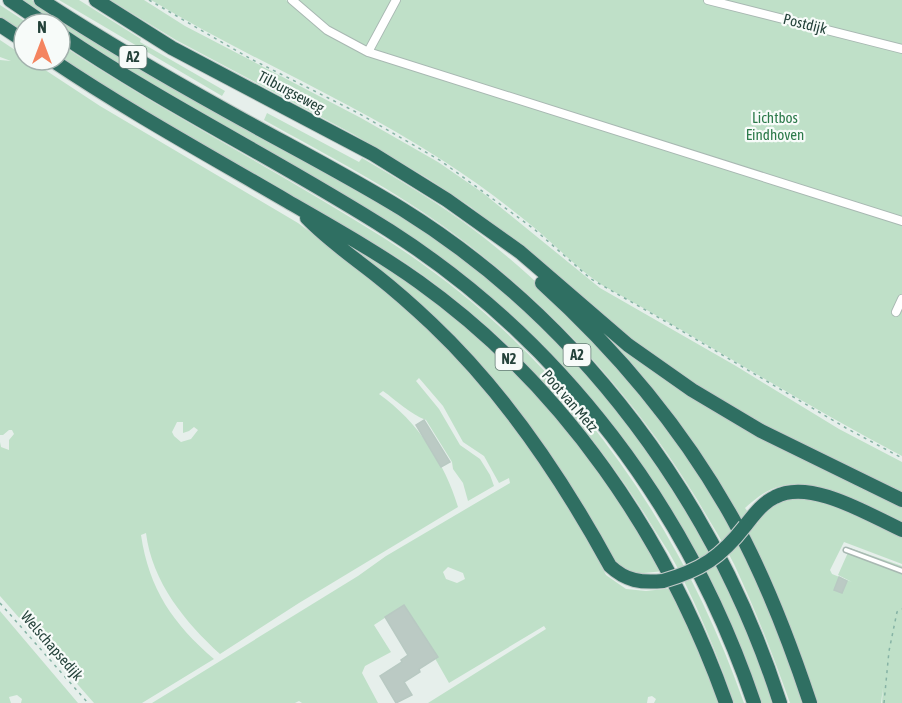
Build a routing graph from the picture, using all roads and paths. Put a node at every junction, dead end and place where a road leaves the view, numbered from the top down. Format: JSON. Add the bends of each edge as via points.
{"nodes":[{"id":1,"x":10,"y":0,"type":"edge"},
{"id":2,"x":41,"y":0,"type":"edge"},
{"id":3,"x":96,"y":0,"type":"edge"},
{"id":4,"x":149,"y":0,"type":"edge"},
{"id":5,"x":292,"y":0,"type":"edge"},
{"id":6,"x":396,"y":0,"type":"edge"},
{"id":7,"x":708,"y":0,"type":"edge"},
{"id":8,"x":28,"y":12,"type":"edge"},
{"id":9,"x":72,"y":41,"type":"edge"},
{"id":10,"x":902,"y":49,"type":"edge"},
{"id":11,"x":368,"y":52,"type":"junction"},
{"id":12,"x":71,"y":72,"type":"edge"},
{"id":13,"x":292,"y":204,"type":"junction"},
{"id":14,"x":469,"y":217,"type":"junction"},
{"id":15,"x":902,"y":220,"type":"edge"},
{"id":16,"x":902,"y":299,"type":"edge"},
{"id":17,"x":900,"y":312,"type":"edge"},
{"id":18,"x":902,"y":458,"type":"edge"},
{"id":19,"x":902,"y":500,"type":"edge"},
{"id":20,"x":902,"y":530,"type":"edge"},
{"id":21,"x":846,"y":549,"type":"dead end"},
{"id":22,"x":902,"y":571,"type":"edge"},
{"id":23,"x":0,"y":603,"type":"edge"},
{"id":24,"x":902,"y":609,"type":"edge"},
{"id":25,"x":88,"y":703,"type":"edge"},
{"id":26,"x":726,"y":703,"type":"edge"},
{"id":27,"x":754,"y":703,"type":"edge"},
{"id":28,"x":780,"y":703,"type":"edge"},
{"id":29,"x":810,"y":703,"type":"edge"},
{"id":30,"x":884,"y":703,"type":"edge"}],
"edges":[{"from":1,"to":8,"type":"highway"},
{"from":2,"to":28,"type":"highway","number":"A2","via":[[120,50],[404,210],[462,251],[531,309],[580,358],[639,429],[678,485],[726,568],[761,647]]},
{"from":3,"to":14,"type":"highway","name":"Tilburgseweg","via":[[172,48],[373,154]]},
{"from":4,"to":18,"type":"path","via":[[441,161],[534,229],[591,279]]},
{"from":5,"to":11,"type":"street","via":[[327,30]]},
{"from":6,"to":11,"type":"street"},
{"from":7,"to":10,"type":"street","name":"Postdijk"},
{"from":9,"to":27,"type":"highway","name":"Poot van Metz","number":"A2","via":[[390,231],[512,325],[576,391],[651,489],[688,550],[738,656]]},
{"from":11,"to":15,"type":"street"},
{"from":12,"to":13,"type":"highway","number":"N2"},
{"from":13,"to":20,"type":"highway","number":"N2","bridge":true,"via":[[320,232],[403,297],[471,364],[553,469],[610,566],[620,575],[645,583],[682,576],[725,551],[759,509],[775,497],[791,492],[810,491]]},
{"from":13,"to":26,"type":"highway","name":"Poot van Metz","number":"N2","via":[[419,282],[496,346],[557,410],[613,480],[660,553],[701,638]]},
{"from":14,"to":19,"type":"highway","via":[[516,249],[628,345],[692,390],[761,431]]},
{"from":14,"to":29,"type":"highway","via":[[583,322],[675,431],[733,519],[788,638]]},
{"from":16,"to":17,"type":"street"},
{"from":21,"to":22,"type":"lane"},
{"from":23,"to":25,"type":"path","name":"Welschapsedijk"},
{"from":24,"to":30,"type":"path","via":[[897,612],[889,651]]}]}
